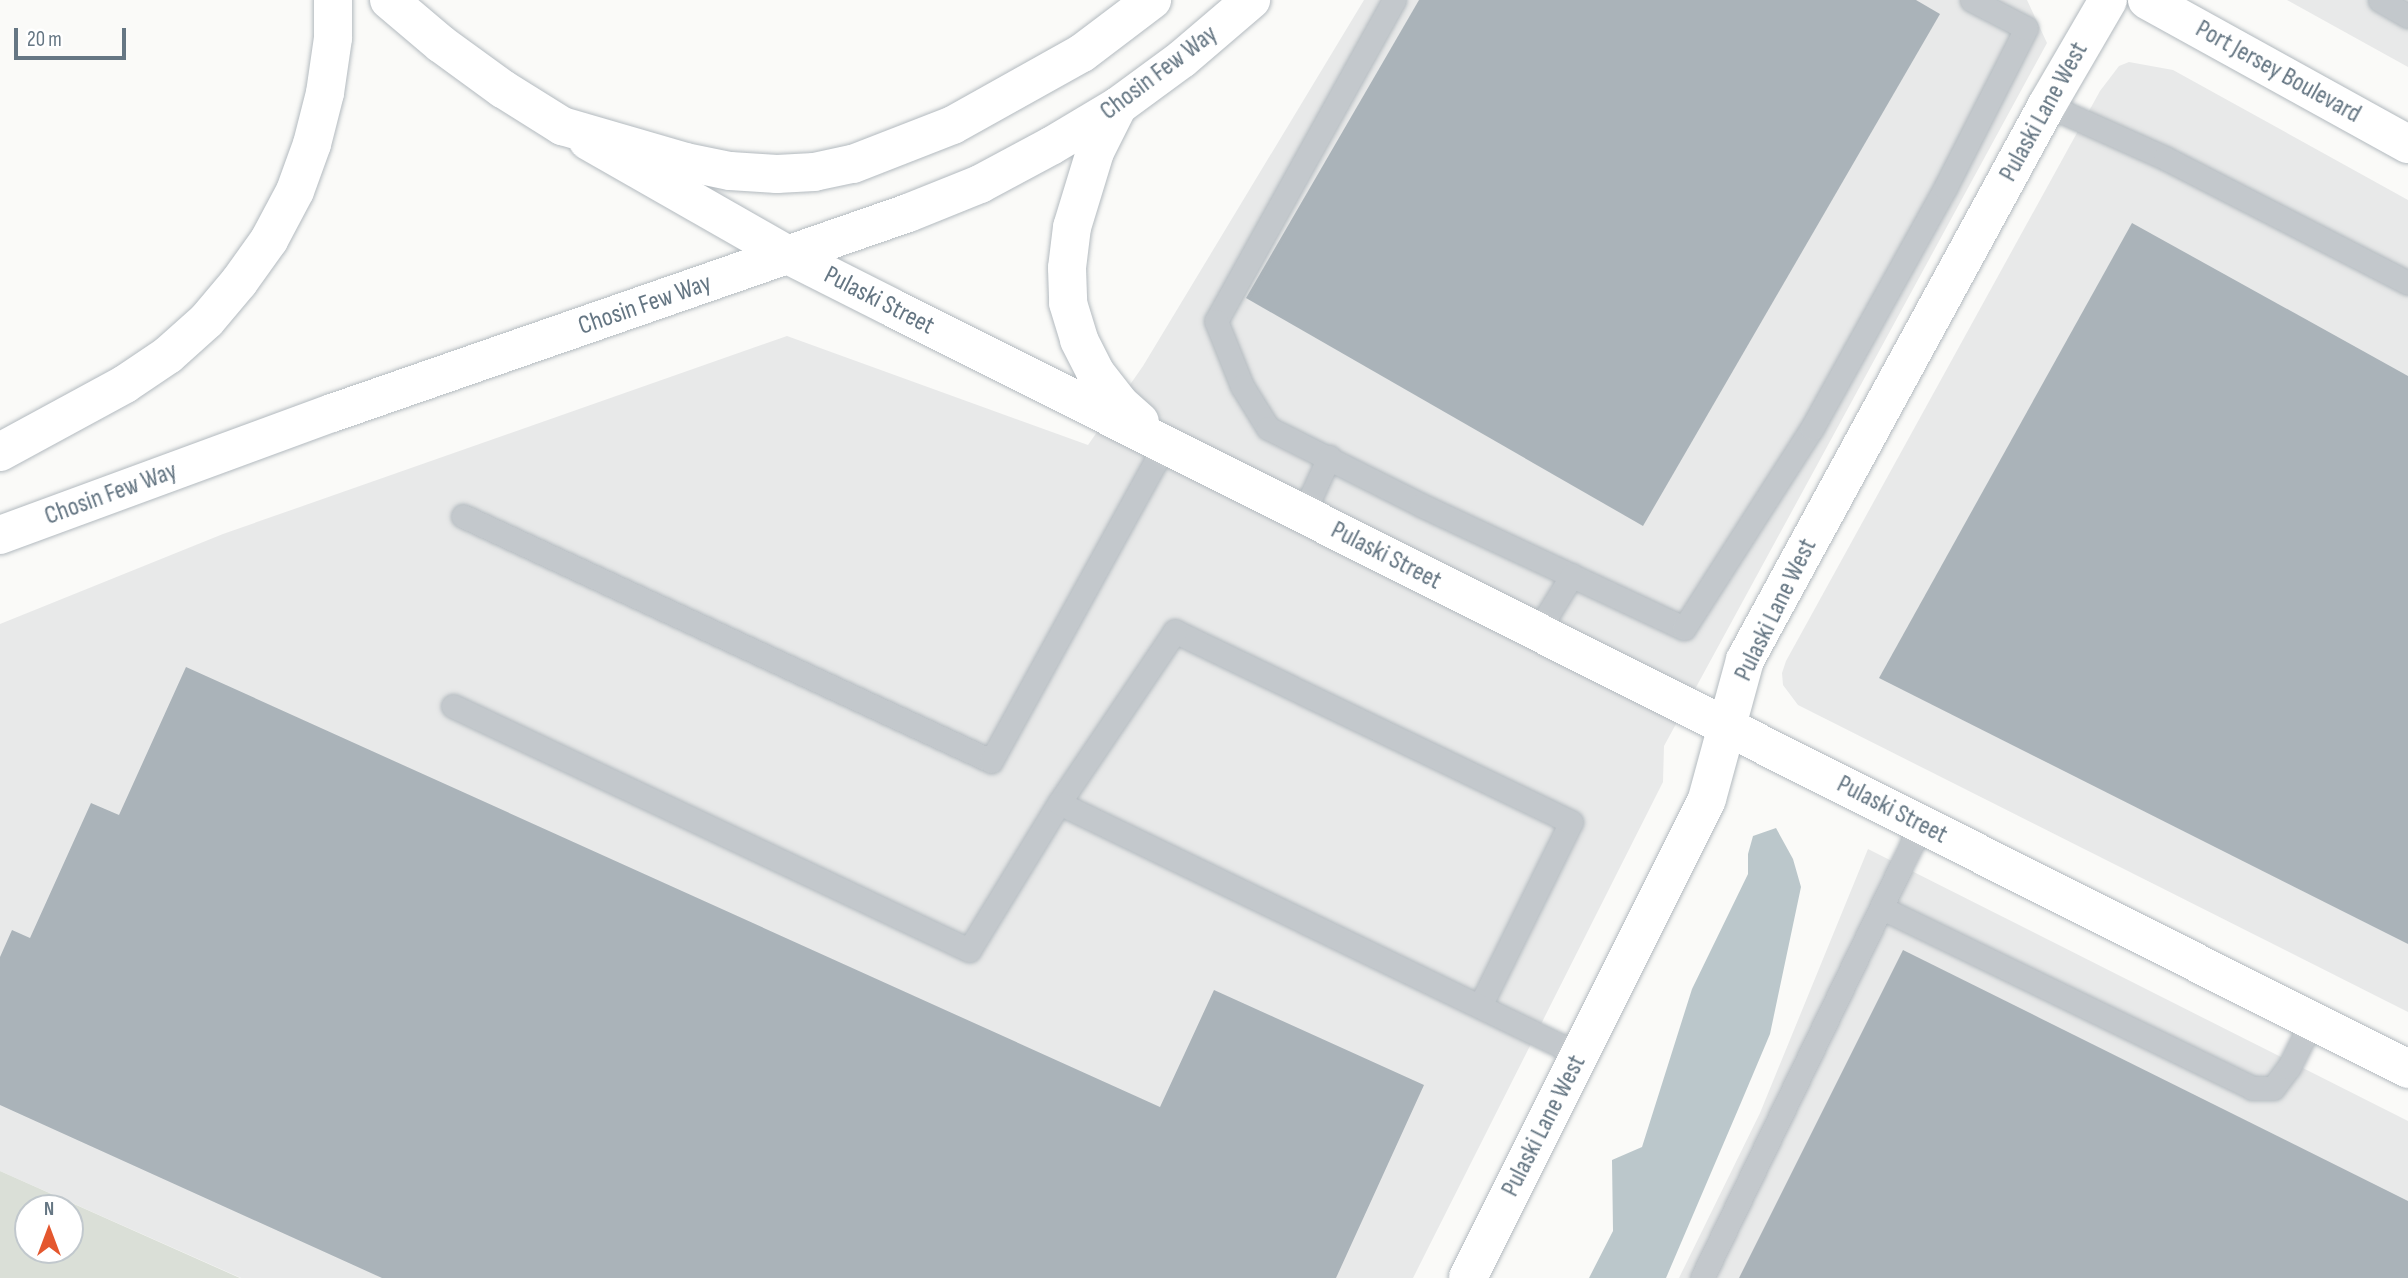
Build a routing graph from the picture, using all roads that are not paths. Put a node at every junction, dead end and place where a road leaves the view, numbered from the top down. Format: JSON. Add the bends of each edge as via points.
{"nodes":[{"id":1,"x":333,"y":0,"type":"edge"},
{"id":2,"x":389,"y":0,"type":"edge"},
{"id":3,"x":1152,"y":0,"type":"edge"},
{"id":4,"x":1251,"y":0,"type":"edge"},
{"id":5,"x":1394,"y":0,"type":"edge"},
{"id":6,"x":1972,"y":0,"type":"edge"},
{"id":7,"x":2108,"y":0,"type":"edge"},
{"id":8,"x":2147,"y":0,"type":"edge"},
{"id":9,"x":2380,"y":0,"type":"edge"},
{"id":10,"x":2408,"y":16,"type":"edge"},
{"id":11,"x":2047,"y":105,"type":"junction"},
{"id":12,"x":1118,"y":106,"type":"junction"},
{"id":13,"x":562,"y":126,"type":"junction"},
{"id":14,"x":2408,"y":144,"type":"edge"},
{"id":15,"x":788,"y":255,"type":"junction"},
{"id":16,"x":2408,"y":284,"type":"edge"},
{"id":17,"x":1165,"y":445,"type":"junction"},
{"id":18,"x":0,"y":452,"type":"edge"},
{"id":19,"x":1329,"y":457,"type":"junction"},
{"id":20,"x":1303,"y":514,"type":"junction"},
{"id":21,"x":463,"y":516,"type":"dead end"},
{"id":22,"x":0,"y":535,"type":"edge"},
{"id":23,"x":1572,"y":575,"type":"junction"},
{"id":24,"x":1537,"y":632,"type":"junction"},
{"id":25,"x":453,"y":706,"type":"dead end"},
{"id":26,"x":1725,"y":727,"type":"junction"},
{"id":27,"x":1059,"y":803,"type":"junction"},
{"id":28,"x":1922,"y":825,"type":"junction"},
{"id":29,"x":1882,"y":908,"type":"junction"},
{"id":30,"x":1480,"y":1006,"type":"junction"},
{"id":31,"x":2312,"y":1021,"type":"junction"},
{"id":32,"x":1580,"y":1055,"type":"junction"},
{"id":33,"x":2408,"y":1069,"type":"edge"},
{"id":34,"x":1468,"y":1278,"type":"edge"},
{"id":35,"x":1702,"y":1278,"type":"edge"}],
"edges":[{"from":1,"to":18,"type":"main road","via":[[325,93],[312,144],[295,191],[269,240],[239,282],[168,355],[125,384]]},
{"from":2,"to":13,"type":"main road","name":"Pulaski Street","via":[[482,74]]},
{"from":3,"to":13,"type":"main road","via":[[1082,53],[1020,90],[953,125],[853,164],[814,172],[730,171]]},
{"from":4,"to":12,"type":"main road","name":"Chosin Few Way"},
{"from":5,"to":19,"type":"lane","via":[[1216,321],[1242,386],[1268,428]]},
{"from":6,"to":23,"type":"lane","via":[[2026,28],[1945,188],[1812,428],[1684,628]]},
{"from":7,"to":11,"type":"main road","name":"Pulaski Lane West"},
{"from":8,"to":14,"type":"main road","name":"Port Jersey Boulevard"},
{"from":9,"to":10,"type":"lane"},
{"from":11,"to":16,"type":"lane","via":[[2165,158]]},
{"from":11,"to":26,"type":"main road","name":"Pulaski Lane West","via":[[1745,660]]},
{"from":12,"to":15,"type":"main road","name":"Chosin Few Way","via":[[980,184]]},
{"from":12,"to":17,"type":"main road","via":[[1079,196],[1067,268],[1068,303],[1095,372],[1119,404]]},
{"from":13,"to":15,"type":"main road","name":"Pulaski Street"},
{"from":15,"to":17,"type":"main road","name":"Pulaski Street"},
{"from":15,"to":22,"type":"main road","name":"Chosin Few Way","via":[[332,413]]},
{"from":17,"to":20,"type":"main road","name":"Pulaski Street"},
{"from":17,"to":21,"type":"lane","via":[[991,761]]},
{"from":19,"to":20,"type":"lane"},
{"from":19,"to":23,"type":"lane"},
{"from":20,"to":24,"type":"main road","name":"Pulaski Street"},
{"from":23,"to":24,"type":"lane"},
{"from":24,"to":26,"type":"main road","name":"Pulaski Street"},
{"from":25,"to":27,"type":"lane","via":[[970,950]]},
{"from":26,"to":28,"type":"main road","name":"Pulaski Street"},
{"from":26,"to":32,"type":"main road","name":"Pulaski Lane West","via":[[1707,800]]},
{"from":27,"to":30,"type":"lane"},
{"from":27,"to":30,"type":"lane","via":[[1175,631],[1571,822]]},
{"from":28,"to":29,"type":"lane"},
{"from":28,"to":31,"type":"main road","name":"Pulaski Street"},
{"from":29,"to":31,"type":"lane","via":[[2252,1088],[2273,1088]]},
{"from":29,"to":35,"type":"lane"},
{"from":30,"to":32,"type":"lane"},
{"from":31,"to":33,"type":"main road","name":"Pulaski Street"},
{"from":32,"to":34,"type":"main road","name":"Pulaski Lane West"}]}
